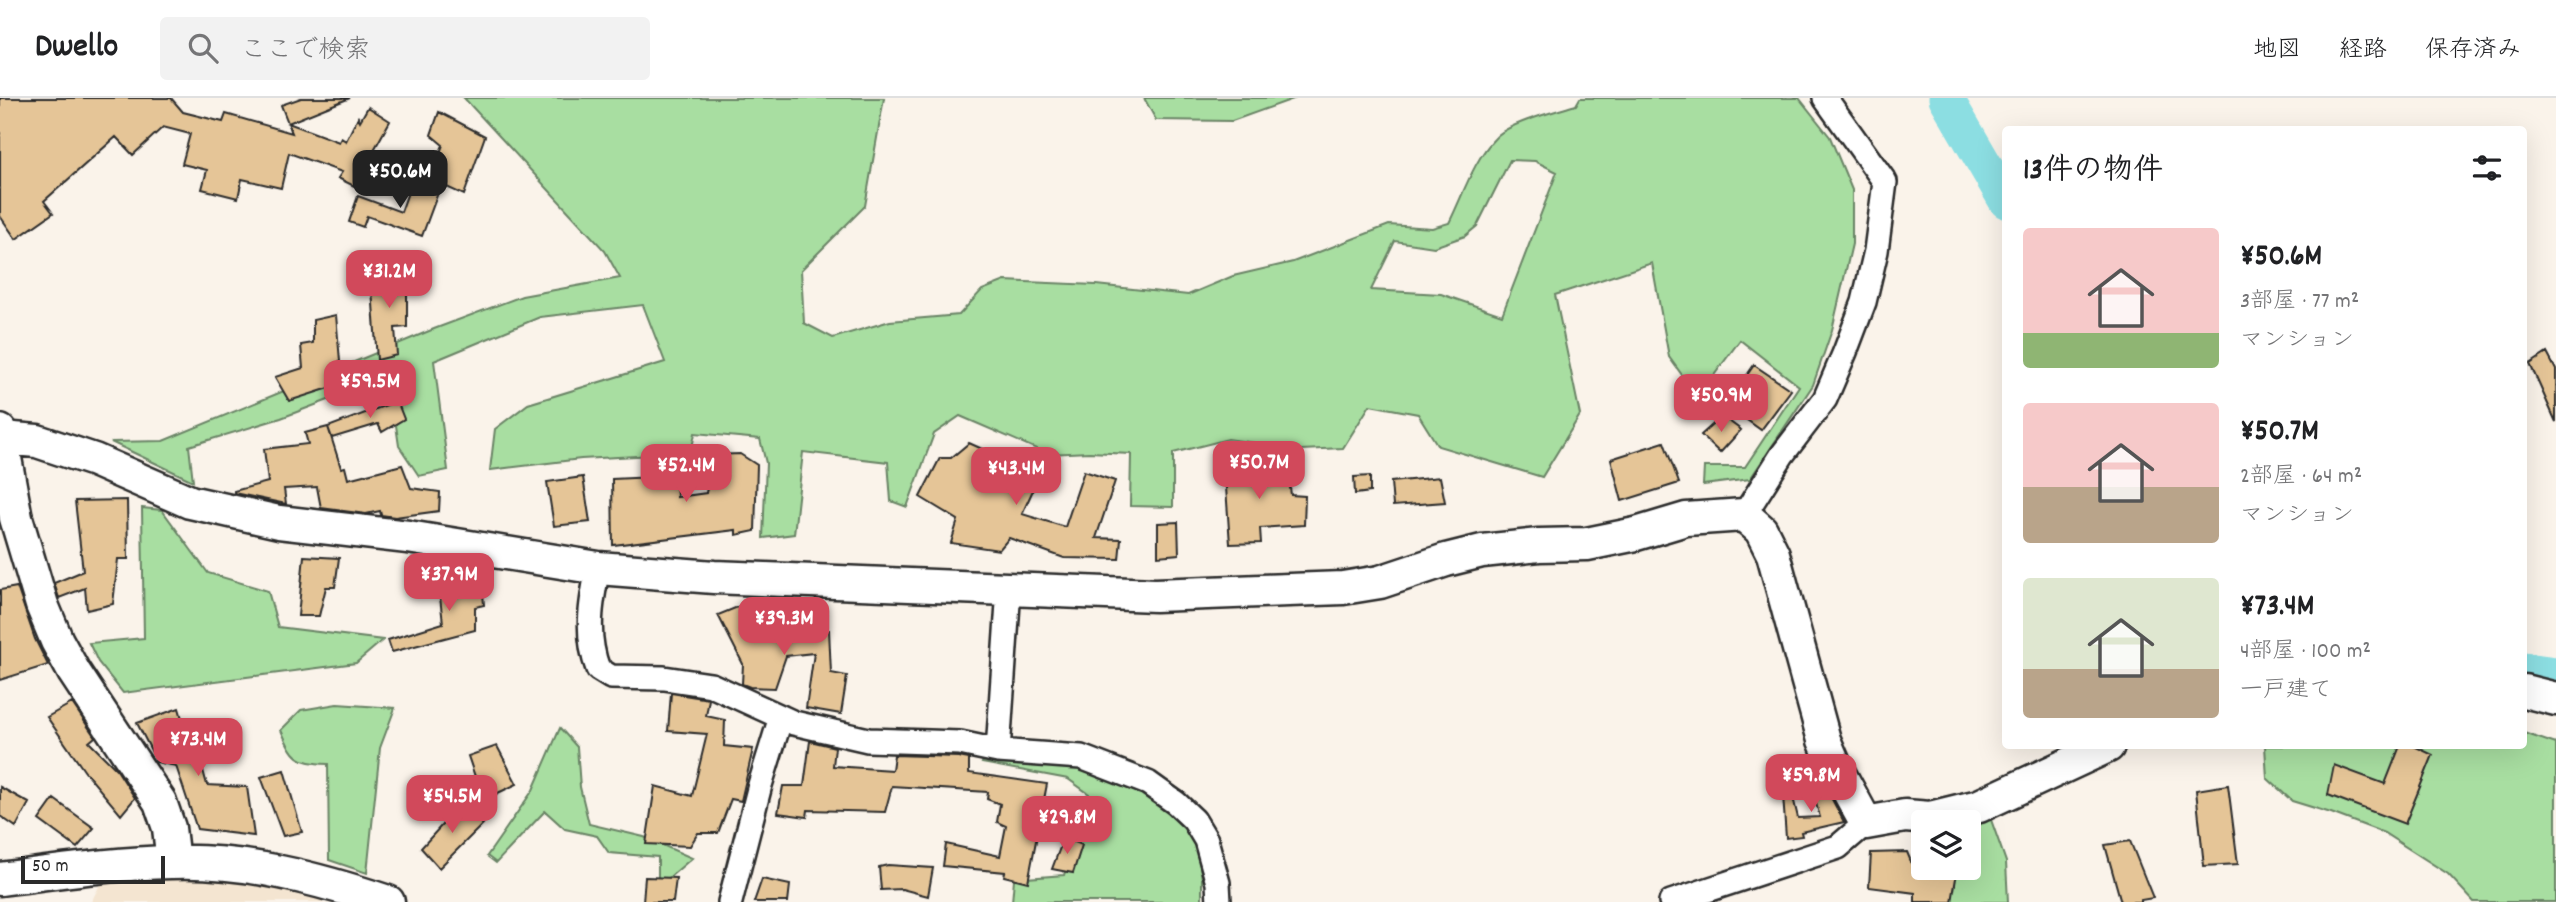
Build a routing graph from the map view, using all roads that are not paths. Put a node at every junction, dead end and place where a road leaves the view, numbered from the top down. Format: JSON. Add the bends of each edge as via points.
{"nodes":[{"id":1,"x":1825,"y":98,"type":"edge"},
{"id":2,"x":1,"y":435,"type":"edge"},
{"id":3,"x":1744,"y":515,"type":"junction"},
{"id":4,"x":598,"y":568,"type":"junction"},
{"id":5,"x":1009,"y":588,"type":"junction"},
{"id":6,"x":2527,"y":692,"type":"edge"},
{"id":7,"x":2556,"y":699,"type":"edge"},
{"id":8,"x":781,"y":718,"type":"junction"},
{"id":9,"x":2102,"y":749,"type":"edge"},
{"id":10,"x":998,"y":751,"type":"junction"},
{"id":11,"x":1866,"y":823,"type":"junction"},
{"id":12,"x":173,"y":862,"type":"junction"},
{"id":13,"x":0,"y":879,"type":"edge"},
{"id":14,"x":387,"y":902,"type":"edge"},
{"id":15,"x":730,"y":902,"type":"edge"},
{"id":16,"x":1219,"y":902,"type":"edge"},
{"id":17,"x":1671,"y":902,"type":"edge"}],
"edges":[{"from":1,"to":3,"type":"street","via":[[1885,182],[1876,251],[1864,302],[1825,399]]},
{"from":2,"to":4,"type":"street","via":[[37,441],[94,460],[190,502],[279,522],[408,537]]},
{"from":2,"to":12,"type":"street","via":[[16,518],[41,605],[74,671],[160,802]]},
{"from":3,"to":5,"type":"street","via":[[1686,519],[1587,544],[1482,551],[1380,582],[1343,588],[1155,594]]},
{"from":3,"to":11,"type":"street","via":[[1761,530],[1773,554],[1824,740]]},
{"from":4,"to":5,"type":"street"},
{"from":4,"to":8,"type":"street","via":[[590,610],[591,644],[598,669],[611,677],[711,685]]},
{"from":5,"to":10,"type":"street"},
{"from":6,"to":7,"type":"street"},
{"from":8,"to":10,"type":"street","via":[[868,740],[960,743]]},
{"from":8,"to":15,"type":"street"},
{"from":9,"to":11,"type":"street","via":[[1979,806],[1930,818],[1905,816]]},
{"from":10,"to":16,"type":"street","via":[[1081,757],[1148,783],[1194,820],[1206,840]]},
{"from":11,"to":17,"type":"street","via":[[1838,847]]},
{"from":12,"to":13,"type":"street"},
{"from":12,"to":14,"type":"street","via":[[275,872]]}]}
